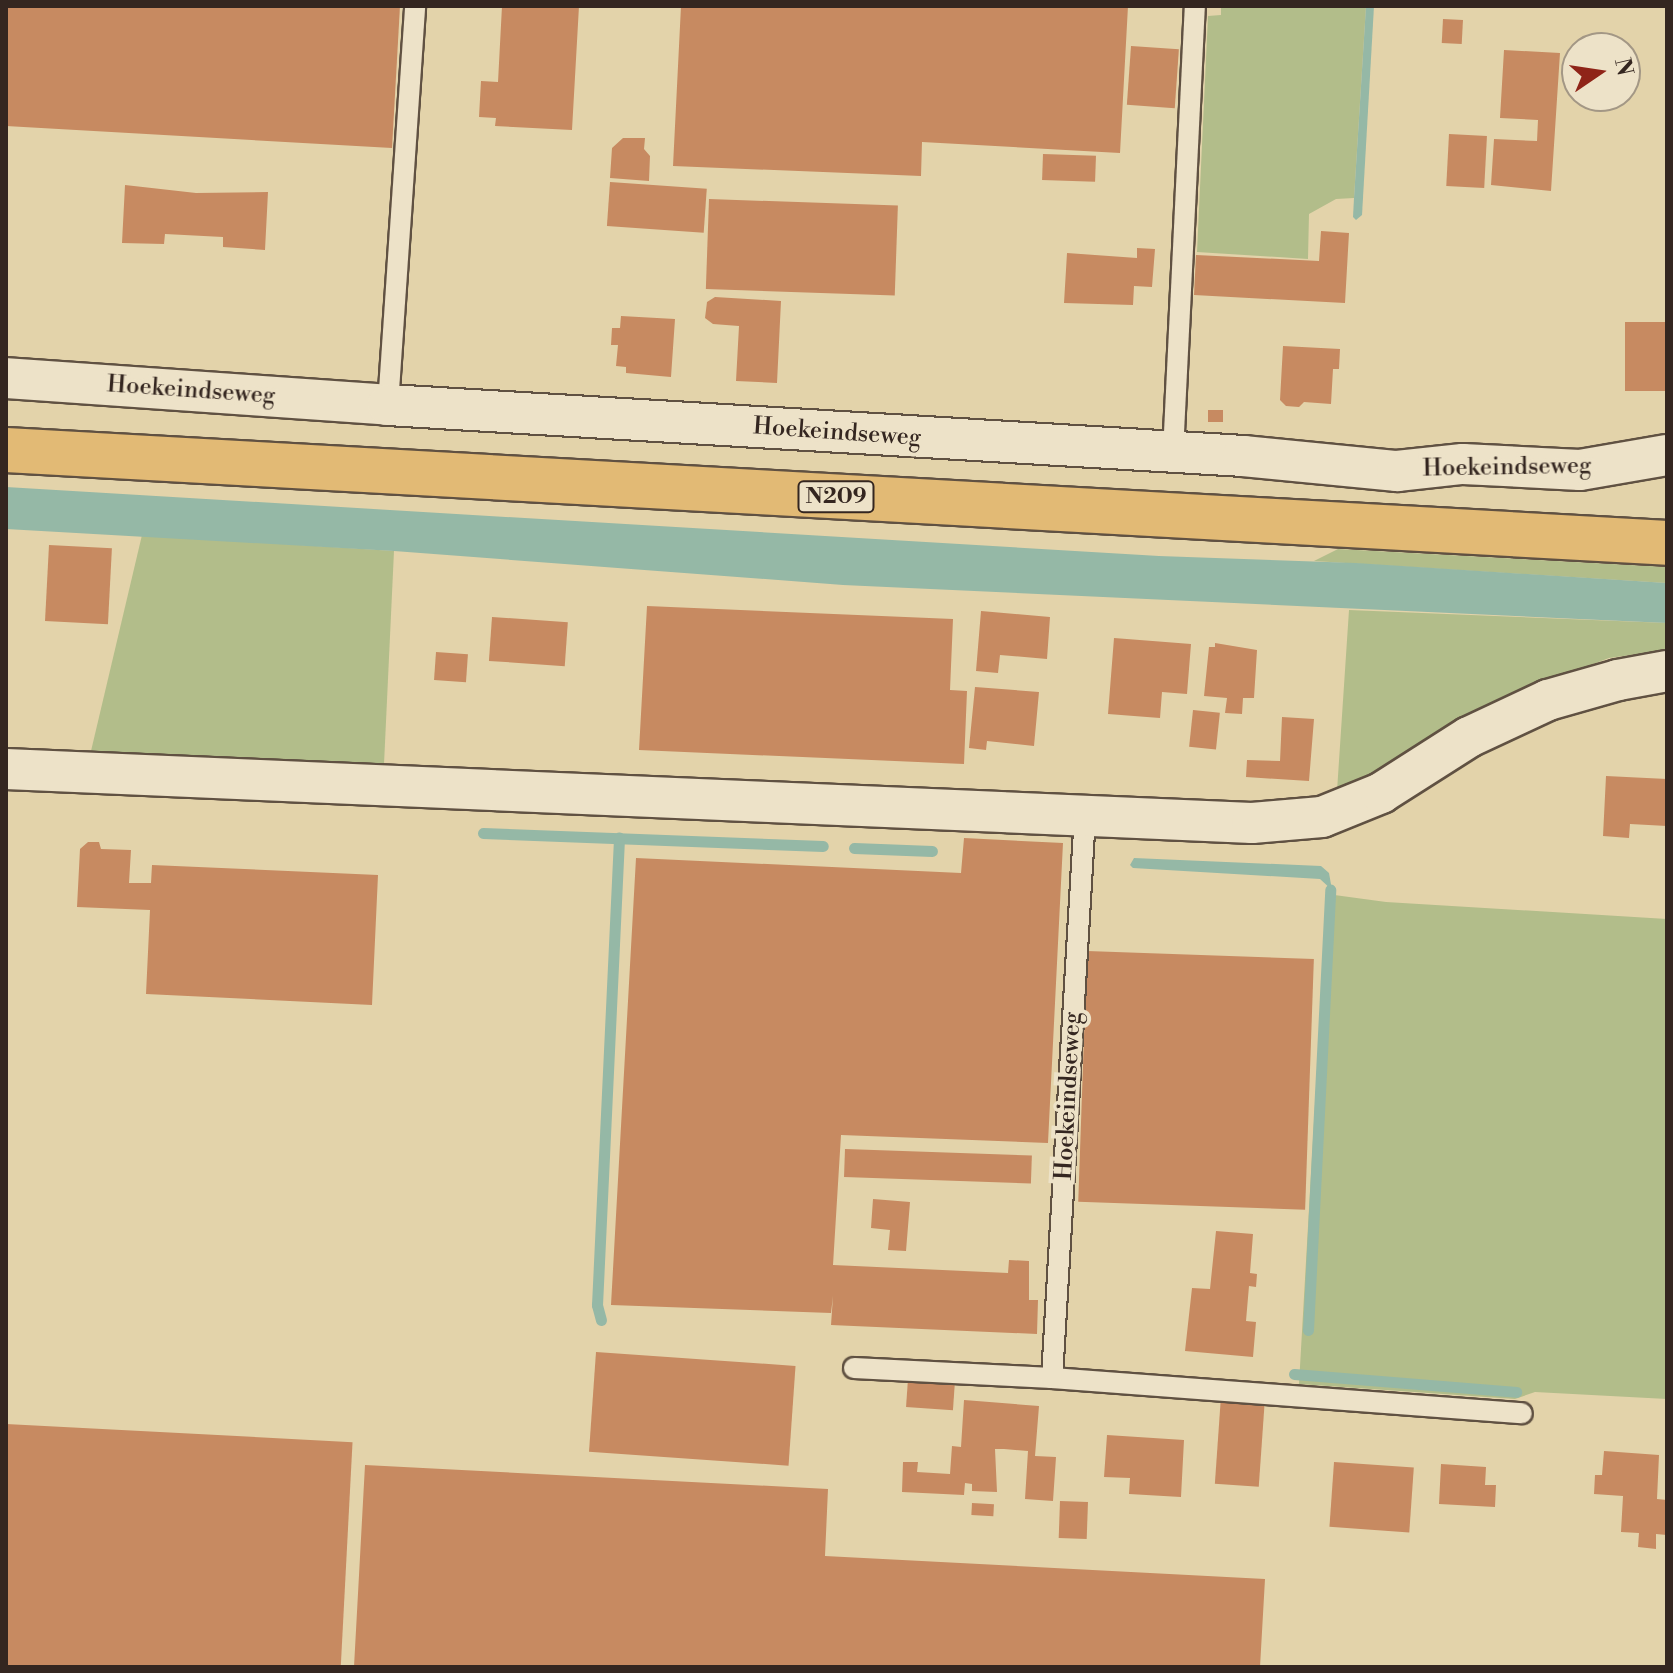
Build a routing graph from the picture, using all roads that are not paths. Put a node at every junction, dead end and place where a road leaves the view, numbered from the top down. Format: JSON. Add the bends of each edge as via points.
{"nodes":[{"id":1,"x":415,"y":6,"type":"edge"},
{"id":2,"x":1195,"y":6,"type":"edge"},
{"id":3,"x":6,"y":378,"type":"edge"},
{"id":4,"x":388,"y":405,"type":"junction"},
{"id":5,"x":6,"y":450,"type":"edge"},
{"id":6,"x":1173,"y":453,"type":"junction"},
{"id":7,"x":1667,"y":455,"type":"edge"},
{"id":8,"x":1667,"y":543,"type":"edge"},
{"id":9,"x":1667,"y":671,"type":"edge"},
{"id":10,"x":6,"y":769,"type":"edge"},
{"id":11,"x":1085,"y":815,"type":"junction"},
{"id":12,"x":854,"y":1368,"type":"dead end"},
{"id":13,"x":1052,"y":1378,"type":"junction"},
{"id":14,"x":1522,"y":1413,"type":"dead end"}],
"edges":[{"from":1,"to":4,"type":"lane"},
{"from":2,"to":6,"type":"lane"},
{"from":3,"to":4,"type":"street","name":"Hoekeindseweg"},
{"from":4,"to":6,"type":"street","name":"Hoekeindseweg"},
{"from":5,"to":8,"type":"main road","number":"N209"},
{"from":6,"to":7,"type":"street","name":"Hoekeindseweg","via":[[1397,471],[1463,464],[1580,470]]},
{"from":9,"to":11,"type":"street","via":[[1548,700],[1469,737],[1381,793],[1322,817],[1252,823]]},
{"from":10,"to":11,"type":"street"},
{"from":11,"to":13,"type":"lane","name":"Hoekeindseweg"},
{"from":12,"to":13,"type":"lane"},
{"from":13,"to":14,"type":"lane"}]}
